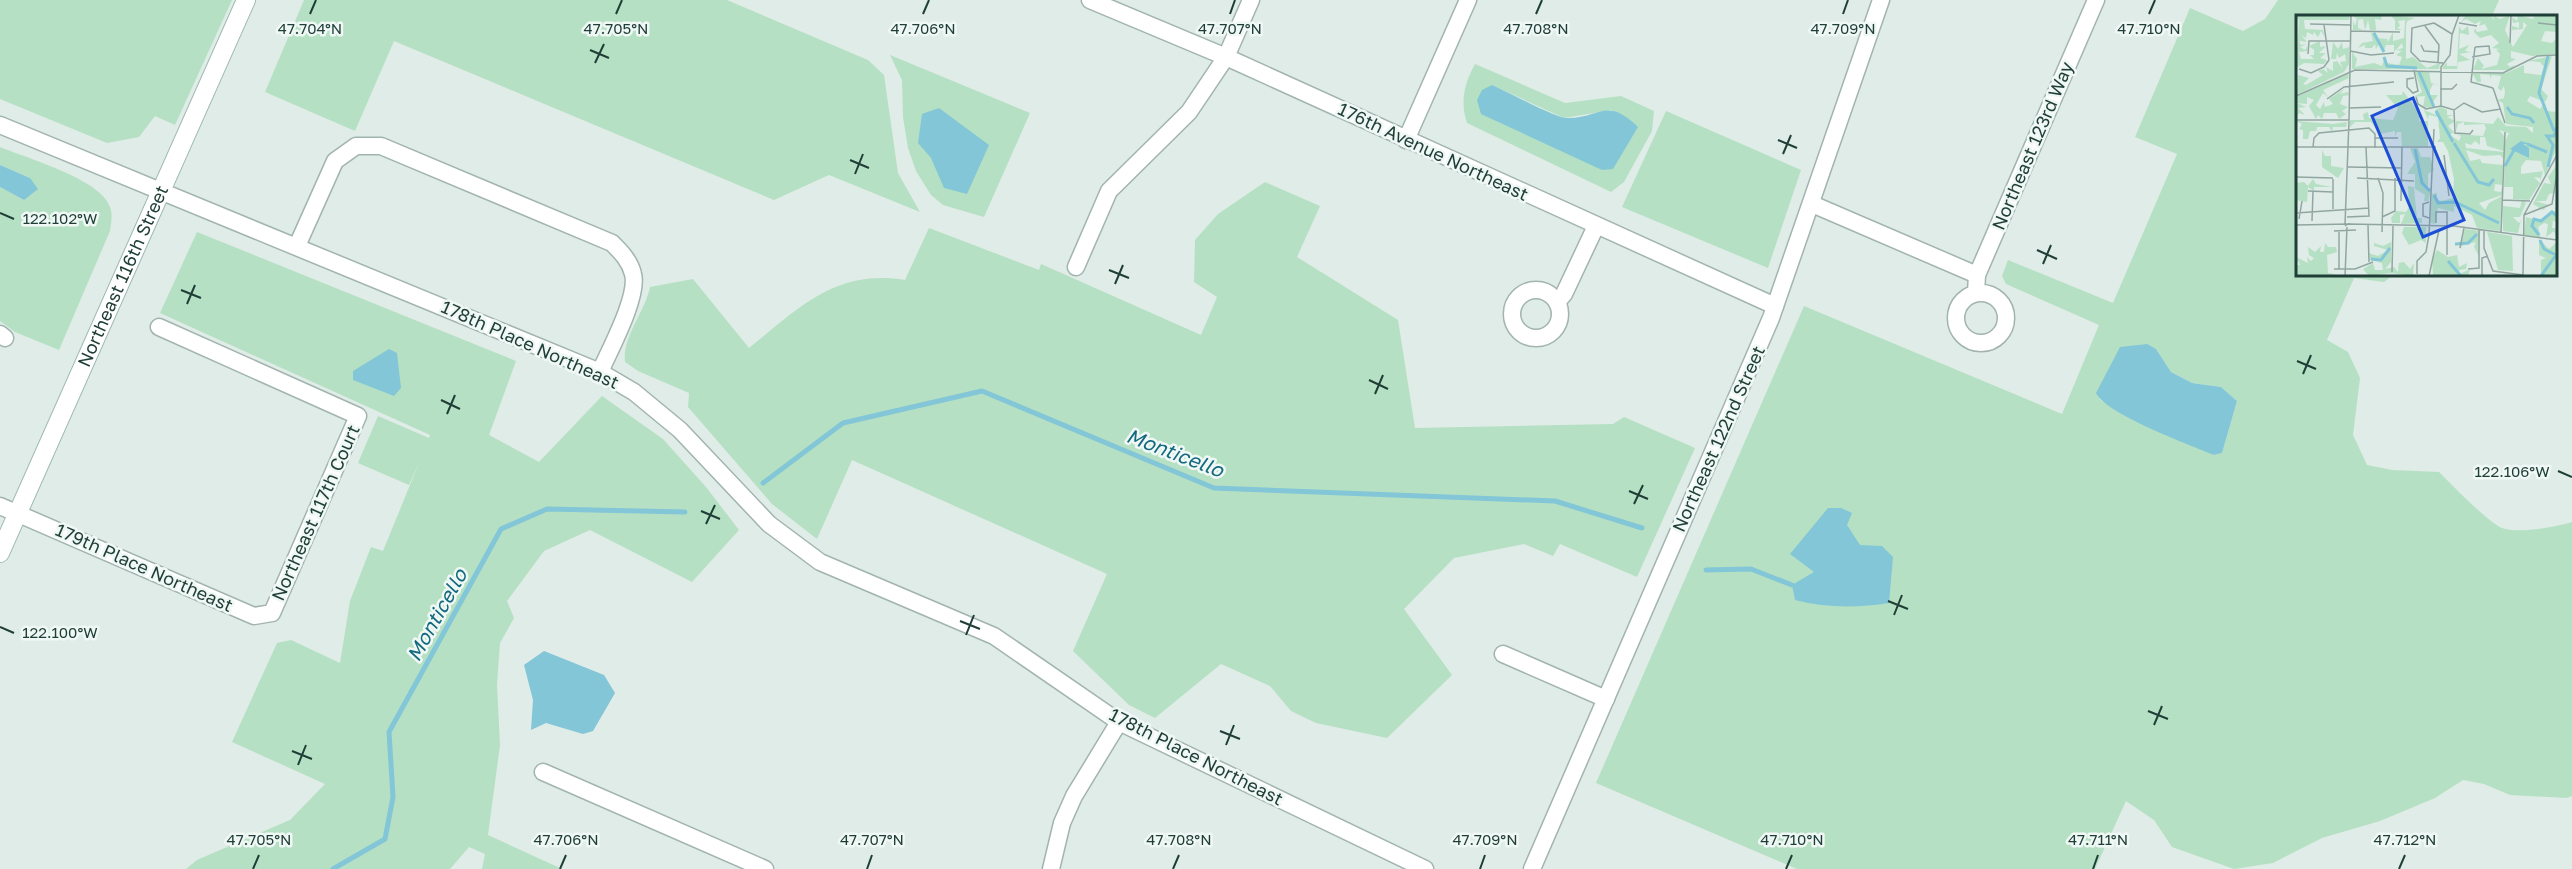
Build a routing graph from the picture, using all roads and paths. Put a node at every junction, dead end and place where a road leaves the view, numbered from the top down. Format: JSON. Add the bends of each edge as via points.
{"nodes":[{"id":1,"x":246,"y":0,"type":"edge"},
{"id":2,"x":1090,"y":0,"type":"edge"},
{"id":3,"x":1251,"y":0,"type":"edge"},
{"id":4,"x":1468,"y":0,"type":"edge"},
{"id":5,"x":1881,"y":0,"type":"edge"},
{"id":6,"x":2096,"y":0,"type":"edge"},
{"id":7,"x":1226,"y":57,"type":"junction"},
{"id":8,"x":0,"y":125,"type":"edge"},
{"id":9,"x":1406,"y":140,"type":"junction"},
{"id":10,"x":162,"y":193,"type":"junction"},
{"id":11,"x":1812,"y":204,"type":"junction"},
{"id":12,"x":1596,"y":226,"type":"junction"},
{"id":13,"x":297,"y":246,"type":"junction"},
{"id":14,"x":1076,"y":267,"type":"dead end"},
{"id":15,"x":1977,"y":275,"type":"junction"},
{"id":16,"x":1976,"y":293,"type":"dead end"},
{"id":17,"x":1557,"y":302,"type":"dead end"},
{"id":18,"x":1775,"y":306,"type":"junction"},
{"id":19,"x":159,"y":327,"type":"dead end"},
{"id":20,"x":600,"y":372,"type":"junction"},
{"id":21,"x":0,"y":506,"type":"edge"},
{"id":22,"x":18,"y":513,"type":"junction"},
{"id":23,"x":0,"y":553,"type":"edge"},
{"id":24,"x":272,"y":613,"type":"joint"},
{"id":25,"x":1503,"y":654,"type":"dead end"},
{"id":26,"x":1606,"y":699,"type":"junction"},
{"id":27,"x":1119,"y":722,"type":"junction"},
{"id":28,"x":543,"y":772,"type":"dead end"},
{"id":29,"x":765,"y":869,"type":"edge"},
{"id":30,"x":1051,"y":869,"type":"edge"},
{"id":31,"x":1425,"y":869,"type":"edge"},
{"id":32,"x":1532,"y":869,"type":"edge"}],
"edges":[{"from":1,"to":10,"type":"street","name":"Northeast 116th Street"},
{"from":2,"to":7,"type":"street","name":"176th Avenue Northeast"},
{"from":3,"to":7,"type":"street"},
{"from":4,"to":9,"type":"street"},
{"from":5,"to":11,"type":"street","name":"Northeast 122nd Street"},
{"from":6,"to":15,"type":"street","name":"Northeast 123rd Way"},
{"from":7,"to":9,"type":"street","name":"176th Avenue Northeast"},
{"from":7,"to":14,"type":"street","via":[[1189,112],[1109,191]]},
{"from":8,"to":10,"type":"street","name":"178th Place Northeast"},
{"from":9,"to":12,"type":"street","name":"176th Avenue Northeast"},
{"from":10,"to":13,"type":"street","name":"178th Place Northeast"},
{"from":10,"to":22,"type":"street","name":"Northeast 116th Street"},
{"from":11,"to":15,"type":"street"},
{"from":11,"to":18,"type":"street","name":"Northeast 122nd Street"},
{"from":12,"to":17,"type":"street"},
{"from":12,"to":18,"type":"street","name":"176th Avenue Northeast"},
{"from":13,"to":20,"type":"street","name":"178th Place Northeast"},
{"from":13,"to":20,"type":"street","via":[[335,161],[356,146],[381,146],[612,243],[627,258],[635,291]]},
{"from":15,"to":16,"type":"street","name":"Northeast 123rd Way"},
{"from":18,"to":26,"type":"street","name":"Northeast 122nd Street"},
{"from":19,"to":24,"type":"street","name":"Northeast 117th Court","via":[[358,416]]},
{"from":20,"to":27,"type":"street","name":"178th Place Northeast","via":[[634,392],[680,430],[769,524],[820,562],[994,636]]},
{"from":21,"to":22,"type":"street","name":"179th Place Northeast"},
{"from":22,"to":23,"type":"street","name":"Northeast 116th Street"},
{"from":22,"to":24,"type":"street","name":"179th Place Northeast","via":[[254,616]]},
{"from":25,"to":26,"type":"street"},
{"from":26,"to":32,"type":"street","name":"Northeast 122nd Street"},
{"from":27,"to":30,"type":"street","via":[[1074,796],[1062,823]]},
{"from":27,"to":31,"type":"street","name":"178th Place Northeast"},
{"from":28,"to":29,"type":"street"}]}
